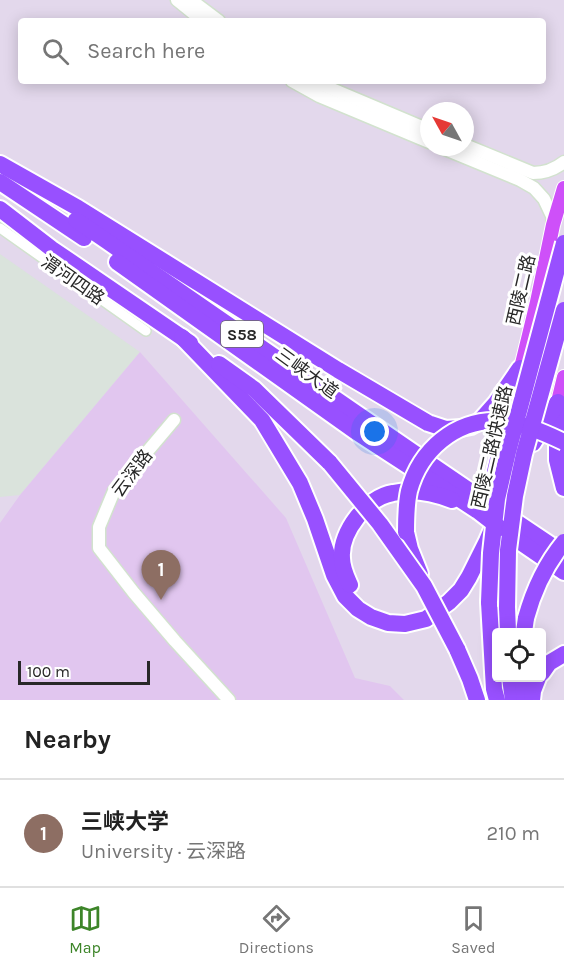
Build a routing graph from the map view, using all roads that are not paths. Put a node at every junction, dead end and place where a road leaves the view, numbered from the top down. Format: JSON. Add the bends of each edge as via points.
{"nodes":[{"id":1,"x":177,"y":0,"type":"edge"},
{"id":2,"x":191,"y":0,"type":"edge"},
{"id":3,"x":199,"y":18,"type":"edge"},
{"id":4,"x":215,"y":18,"type":"edge"},
{"id":5,"x":297,"y":84,"type":"edge"},
{"id":6,"x":321,"y":84,"type":"edge"},
{"id":7,"x":420,"y":126,"type":"edge"},
{"id":8,"x":420,"y":138,"type":"edge"},
{"id":9,"x":474,"y":149,"type":"edge"},
{"id":10,"x":462,"y":156,"type":"edge"},
{"id":11,"x":564,"y":162,"type":"edge"},
{"id":12,"x":0,"y":166,"type":"edge"},
{"id":13,"x":0,"y":182,"type":"edge"},
{"id":14,"x":564,"y":188,"type":"edge"},
{"id":15,"x":0,"y":209,"type":"edge"},
{"id":16,"x":554,"y":225,"type":"junction"},
{"id":17,"x":0,"y":228,"type":"edge"},
{"id":18,"x":564,"y":243,"type":"edge"},
{"id":19,"x":564,"y":310,"type":"edge"},
{"id":20,"x":533,"y":320,"type":"junction"},
{"id":21,"x":146,"y":332,"type":"dead end"},
{"id":22,"x":182,"y":337,"type":"junction"},
{"id":23,"x":564,"y":348,"type":"edge"},
{"id":24,"x":520,"y":368,"type":"junction"},
{"id":25,"x":564,"y":377,"type":"edge"},
{"id":26,"x":513,"y":401,"type":"joint"},
{"id":27,"x":558,"y":402,"type":"junction"},
{"id":28,"x":174,"y":420,"type":"dead end"},
{"id":29,"x":564,"y":442,"type":"edge"},
{"id":30,"x":523,"y":460,"type":"junction"},
{"id":31,"x":564,"y":488,"type":"edge"},
{"id":32,"x":481,"y":505,"type":"junction"},
{"id":33,"x":504,"y":522,"type":"junction"},
{"id":34,"x":564,"y":542,"type":"edge"},
{"id":35,"x":564,"y":553,"type":"edge"},
{"id":36,"x":564,"y":572,"type":"edge"},
{"id":37,"x":424,"y":586,"type":"junction"},
{"id":38,"x":525,"y":625,"type":"edge"},
{"id":39,"x":508,"y":628,"type":"edge"},
{"id":40,"x":564,"y":654,"type":"edge"},
{"id":41,"x":546,"y":667,"type":"edge"},
{"id":42,"x":511,"y":682,"type":"edge"},
{"id":43,"x":523,"y":682,"type":"edge"},
{"id":44,"x":536,"y":682,"type":"edge"},
{"id":45,"x":229,"y":700,"type":"edge"},
{"id":46,"x":477,"y":700,"type":"edge"},
{"id":47,"x":497,"y":700,"type":"edge"},
{"id":48,"x":513,"y":700,"type":"edge"},
{"id":49,"x":525,"y":700,"type":"edge"},
{"id":50,"x":532,"y":700,"type":"edge"}],
"edges":[{"from":1,"to":3,"type":"main road"},
{"from":2,"to":4,"type":"main road"},
{"from":5,"to":8,"type":"main road"},
{"from":6,"to":7,"type":"main road"},
{"from":9,"to":11,"type":"main road","via":[[533,173],[543,173]]},
{"from":10,"to":16,"type":"main road","via":[[534,188],[544,199]]},
{"from":12,"to":24,"type":"highway","via":[[78,208],[428,423],[446,429],[480,421]]},
{"from":12,"to":32,"type":"highway","name":"三峡大道","number":"S58"},
{"from":13,"to":32,"type":"highway","name":"三峡大道","number":"S58","via":[[355,431]]},
{"from":14,"to":16,"type":"main road","name":"西陵二路"},
{"from":15,"to":22,"type":"highway"},
{"from":16,"to":20,"type":"main road","name":"西陵二路"},
{"from":17,"to":21,"type":"street","name":"渭河四路"},
{"from":18,"to":47,"type":"highway","name":"西陵二路快速路","bridge":true,"via":[[497,499],[489,602]]},
{"from":19,"to":30,"type":"highway","name":"西陵二路快速路","bridge":true},
{"from":20,"to":23,"type":"main road","via":[[534,345],[555,354]]},
{"from":20,"to":24,"type":"main road","name":"西陵二路"},
{"from":22,"to":30,"type":"highway","via":[[262,420],[300,483],[345,596],[371,617],[405,624],[426,620],[450,602],[469,577]]},
{"from":22,"to":37,"type":"highway","bridge":true,"via":[[254,389],[330,463]]},
{"from":24,"to":26,"type":"main road","name":"西陵二路"},
{"from":25,"to":27,"type":"main road"},
{"from":26,"to":32,"type":"highway","via":[[473,558],[459,580],[424,611],[390,615],[368,606],[353,591],[343,565],[343,544],[354,521],[368,505],[390,493],[410,491]]},
{"from":27,"to":30,"type":"highway"},
{"from":27,"to":31,"type":"highway","via":[[557,460]]},
{"from":28,"to":45,"type":"main road","name":"云深路","via":[[114,491],[99,527],[99,548]]},
{"from":29,"to":37,"type":"highway","bridge":true,"via":[[524,426],[493,421],[466,425],[437,444],[420,466],[407,502],[408,540]]},
{"from":30,"to":39,"type":"highway","name":"西陵二路快速路","bridge":true,"via":[[508,550]]},
{"from":32,"to":33,"type":"highway","name":"三峡大道","number":"S58","bridge":true},
{"from":33,"to":35,"type":"highway","name":"三峡大道","number":"S58"},
{"from":33,"to":36,"type":"highway","name":"三峡大道","number":"S58"},
{"from":34,"to":38,"type":"highway","bridge":true,"via":[[541,576]]},
{"from":37,"to":46,"type":"highway","bridge":true,"via":[[471,679]]},
{"from":40,"to":41,"type":"highway"},
{"from":42,"to":48,"type":"highway"},
{"from":43,"to":49,"type":"highway"},
{"from":44,"to":50,"type":"highway"}]}
